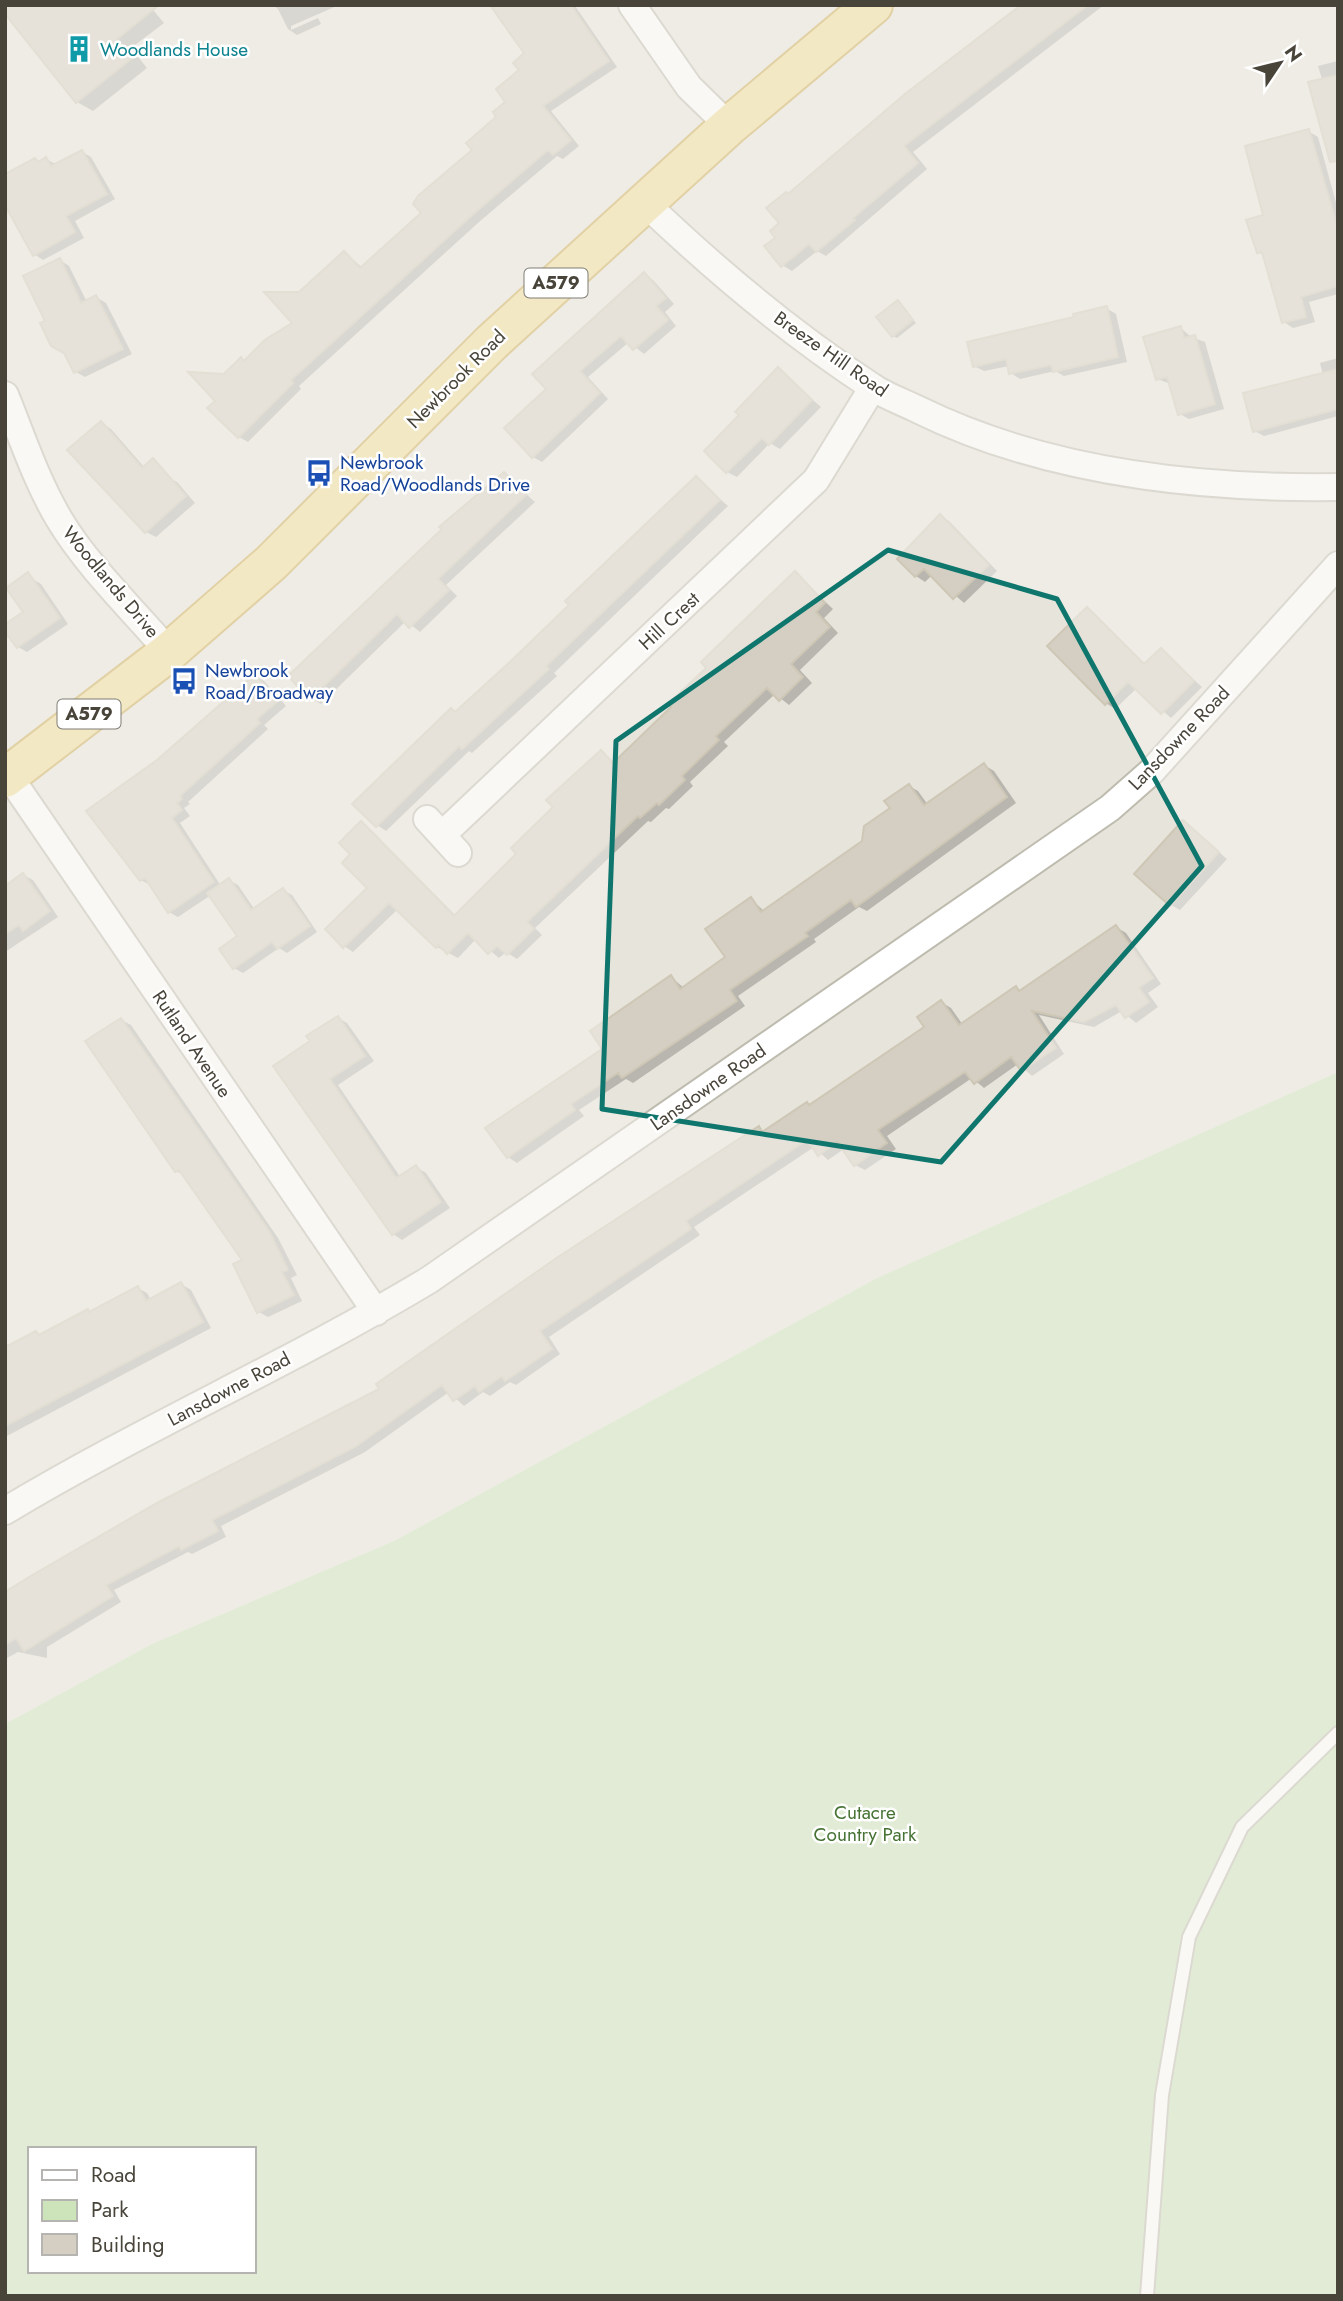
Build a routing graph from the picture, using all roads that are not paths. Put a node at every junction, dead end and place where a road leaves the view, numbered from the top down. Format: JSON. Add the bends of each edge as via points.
{"nodes":[{"id":1,"x":632,"y":5,"type":"edge"},
{"id":2,"x":873,"y":5,"type":"edge"},
{"id":3,"x":729,"y":126,"type":"junction"},
{"id":4,"x":644,"y":202,"type":"junction"},
{"id":5,"x":873,"y":387,"type":"junction"},
{"id":6,"x":5,"y":395,"type":"edge"},
{"id":7,"x":1338,"y":487,"type":"edge"},
{"id":8,"x":1338,"y":565,"type":"edge"},
{"id":9,"x":169,"y":652,"type":"junction"},
{"id":10,"x":7,"y":777,"type":"edge"},
{"id":11,"x":442,"y":836,"type":"dead end"},
{"id":12,"x":376,"y":1312,"type":"junction"},
{"id":13,"x":5,"y":1511,"type":"edge"},
{"id":14,"x":1338,"y":1733,"type":"edge"},
{"id":15,"x":1147,"y":2296,"type":"edge"}],
"edges":[{"from":1,"to":3,"type":"street","via":[[689,87]]},
{"from":2,"to":3,"type":"highway","name":"Newbrook Road","number":"A579"},
{"from":3,"to":4,"type":"highway","name":"Newbrook Road","number":"A579"},
{"from":4,"to":5,"type":"street","name":"Breeze Hill Road","via":[[757,301]]},
{"from":4,"to":9,"type":"highway","name":"Newbrook Road","number":"A579","via":[[492,342],[271,563]]},
{"from":5,"to":7,"type":"street","name":"Breeze Hill Road","via":[[953,426],[1038,455],[1203,483]]},
{"from":5,"to":11,"type":"street","name":"Hill Crest","via":[[816,480]]},
{"from":6,"to":9,"type":"street","name":"Woodlands Drive","via":[[61,522]]},
{"from":8,"to":12,"type":"street","name":"Lansdowne Road","via":[[1152,771],[1110,808],[429,1280]]},
{"from":9,"to":10,"type":"highway","name":"Newbrook Road","number":"A579"},
{"from":10,"to":12,"type":"street","name":"Rutland Avenue"},
{"from":12,"to":13,"type":"street","name":"Lansdowne Road"},
{"from":14,"to":15,"type":"lane","via":[[1242,1827],[1189,1937],[1163,2095]]}]}
